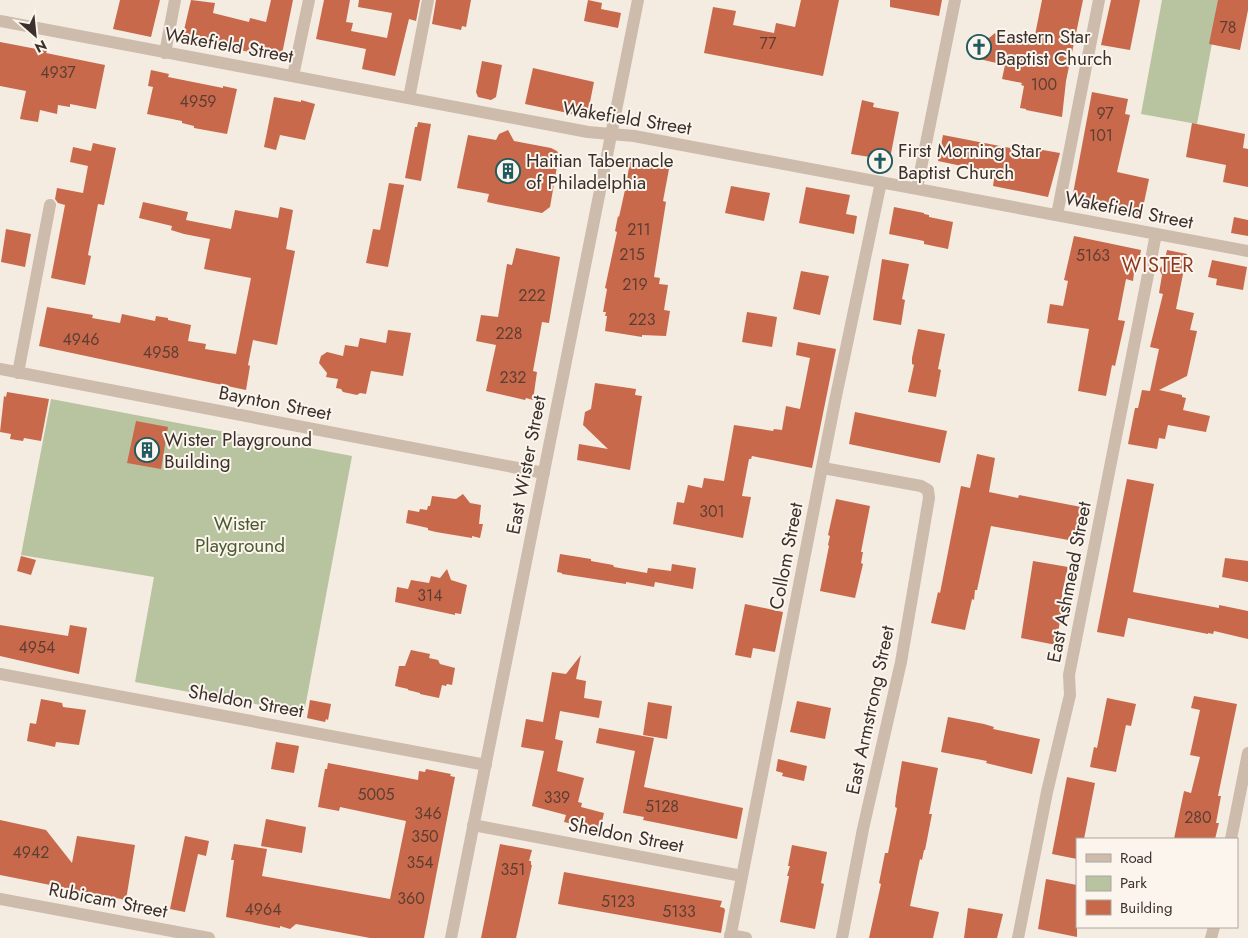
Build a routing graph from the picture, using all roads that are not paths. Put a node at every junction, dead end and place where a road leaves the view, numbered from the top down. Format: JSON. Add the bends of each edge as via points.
{"nodes":[{"id":1,"x":175,"y":0,"type":"edge"},
{"id":2,"x":308,"y":0,"type":"edge"},
{"id":3,"x":428,"y":0,"type":"edge"},
{"id":4,"x":638,"y":0,"type":"edge"},
{"id":5,"x":955,"y":0,"type":"edge"},
{"id":6,"x":1099,"y":0,"type":"edge"},
{"id":7,"x":0,"y":21,"type":"edge"},
{"id":8,"x":165,"y":52,"type":"junction"},
{"id":9,"x":293,"y":76,"type":"junction"},
{"id":10,"x":409,"y":98,"type":"junction"},
{"id":11,"x":611,"y":134,"type":"junction"},
{"id":12,"x":880,"y":182,"type":"junction"},
{"id":13,"x":917,"y":188,"type":"junction"},
{"id":14,"x":50,"y":205,"type":"dead end"},
{"id":15,"x":1056,"y":215,"type":"junction"},
{"id":16,"x":1156,"y":234,"type":"junction"},
{"id":17,"x":1248,"y":251,"type":"edge"},
{"id":18,"x":0,"y":369,"type":"edge"},
{"id":19,"x":18,"y":372,"type":"junction"},
{"id":20,"x":823,"y":468,"type":"junction"},
{"id":21,"x":544,"y":473,"type":"junction"},
{"id":22,"x":0,"y":674,"type":"edge"},
{"id":23,"x":1248,"y":753,"type":"edge"},
{"id":24,"x":486,"y":764,"type":"junction"},
{"id":25,"x":473,"y":825,"type":"junction"},
{"id":26,"x":1231,"y":838,"type":"edge"},
{"id":27,"x":742,"y":876,"type":"junction"},
{"id":28,"x":0,"y":899,"type":"edge"},
{"id":29,"x":730,"y":936,"type":"edge"},
{"id":30,"x":208,"y":938,"type":"edge"},
{"id":31,"x":451,"y":938,"type":"edge"},
{"id":32,"x":746,"y":938,"type":"edge"},
{"id":33,"x":842,"y":938,"type":"edge"},
{"id":34,"x":1018,"y":938,"type":"edge"}],
"edges":[{"from":1,"to":8,"type":"street"},
{"from":2,"to":9,"type":"street"},
{"from":3,"to":10,"type":"street"},
{"from":4,"to":11,"type":"street","name":"East Wister Street"},
{"from":5,"to":13,"type":"street"},
{"from":6,"to":15,"type":"street"},
{"from":7,"to":8,"type":"street","name":"Wakefield Street"},
{"from":8,"to":9,"type":"street","name":"Wakefield Street"},
{"from":9,"to":10,"type":"street","name":"Wakefield Street"},
{"from":10,"to":11,"type":"street","name":"Wakefield Street"},
{"from":11,"to":12,"type":"street","name":"Wakefield Street"},
{"from":11,"to":21,"type":"street","name":"East Wister Street"},
{"from":12,"to":13,"type":"street","name":"Wakefield Street"},
{"from":12,"to":20,"type":"street","name":"Collom Street"},
{"from":13,"to":15,"type":"street","name":"Wakefield Street"},
{"from":14,"to":19,"type":"street"},
{"from":15,"to":16,"type":"street","name":"Wakefield Street"},
{"from":16,"to":17,"type":"street","name":"Wakefield Street"},
{"from":16,"to":34,"type":"street","name":"East Ashmead Street","via":[[1069,675],[1070,695],[1046,792]]},
{"from":18,"to":19,"type":"street","name":"Baynton Street"},
{"from":19,"to":21,"type":"street","name":"Baynton Street"},
{"from":20,"to":27,"type":"street","name":"Collom Street"},
{"from":20,"to":33,"type":"street","name":"East Armstrong Street","via":[[921,486],[928,490],[929,498],[901,662]]},
{"from":21,"to":24,"type":"street","name":"East Wister Street"},
{"from":22,"to":24,"type":"street","name":"Sheldon Street"},
{"from":23,"to":26,"type":"street"},
{"from":24,"to":25,"type":"street","name":"East Wister Street"},
{"from":25,"to":27,"type":"street","name":"Sheldon Street"},
{"from":25,"to":31,"type":"street","name":"East Wister Street"},
{"from":27,"to":29,"type":"street","name":"Collom Street"},
{"from":28,"to":30,"type":"street","name":"Rubicam Street"},
{"from":29,"to":32,"type":"street"}]}
